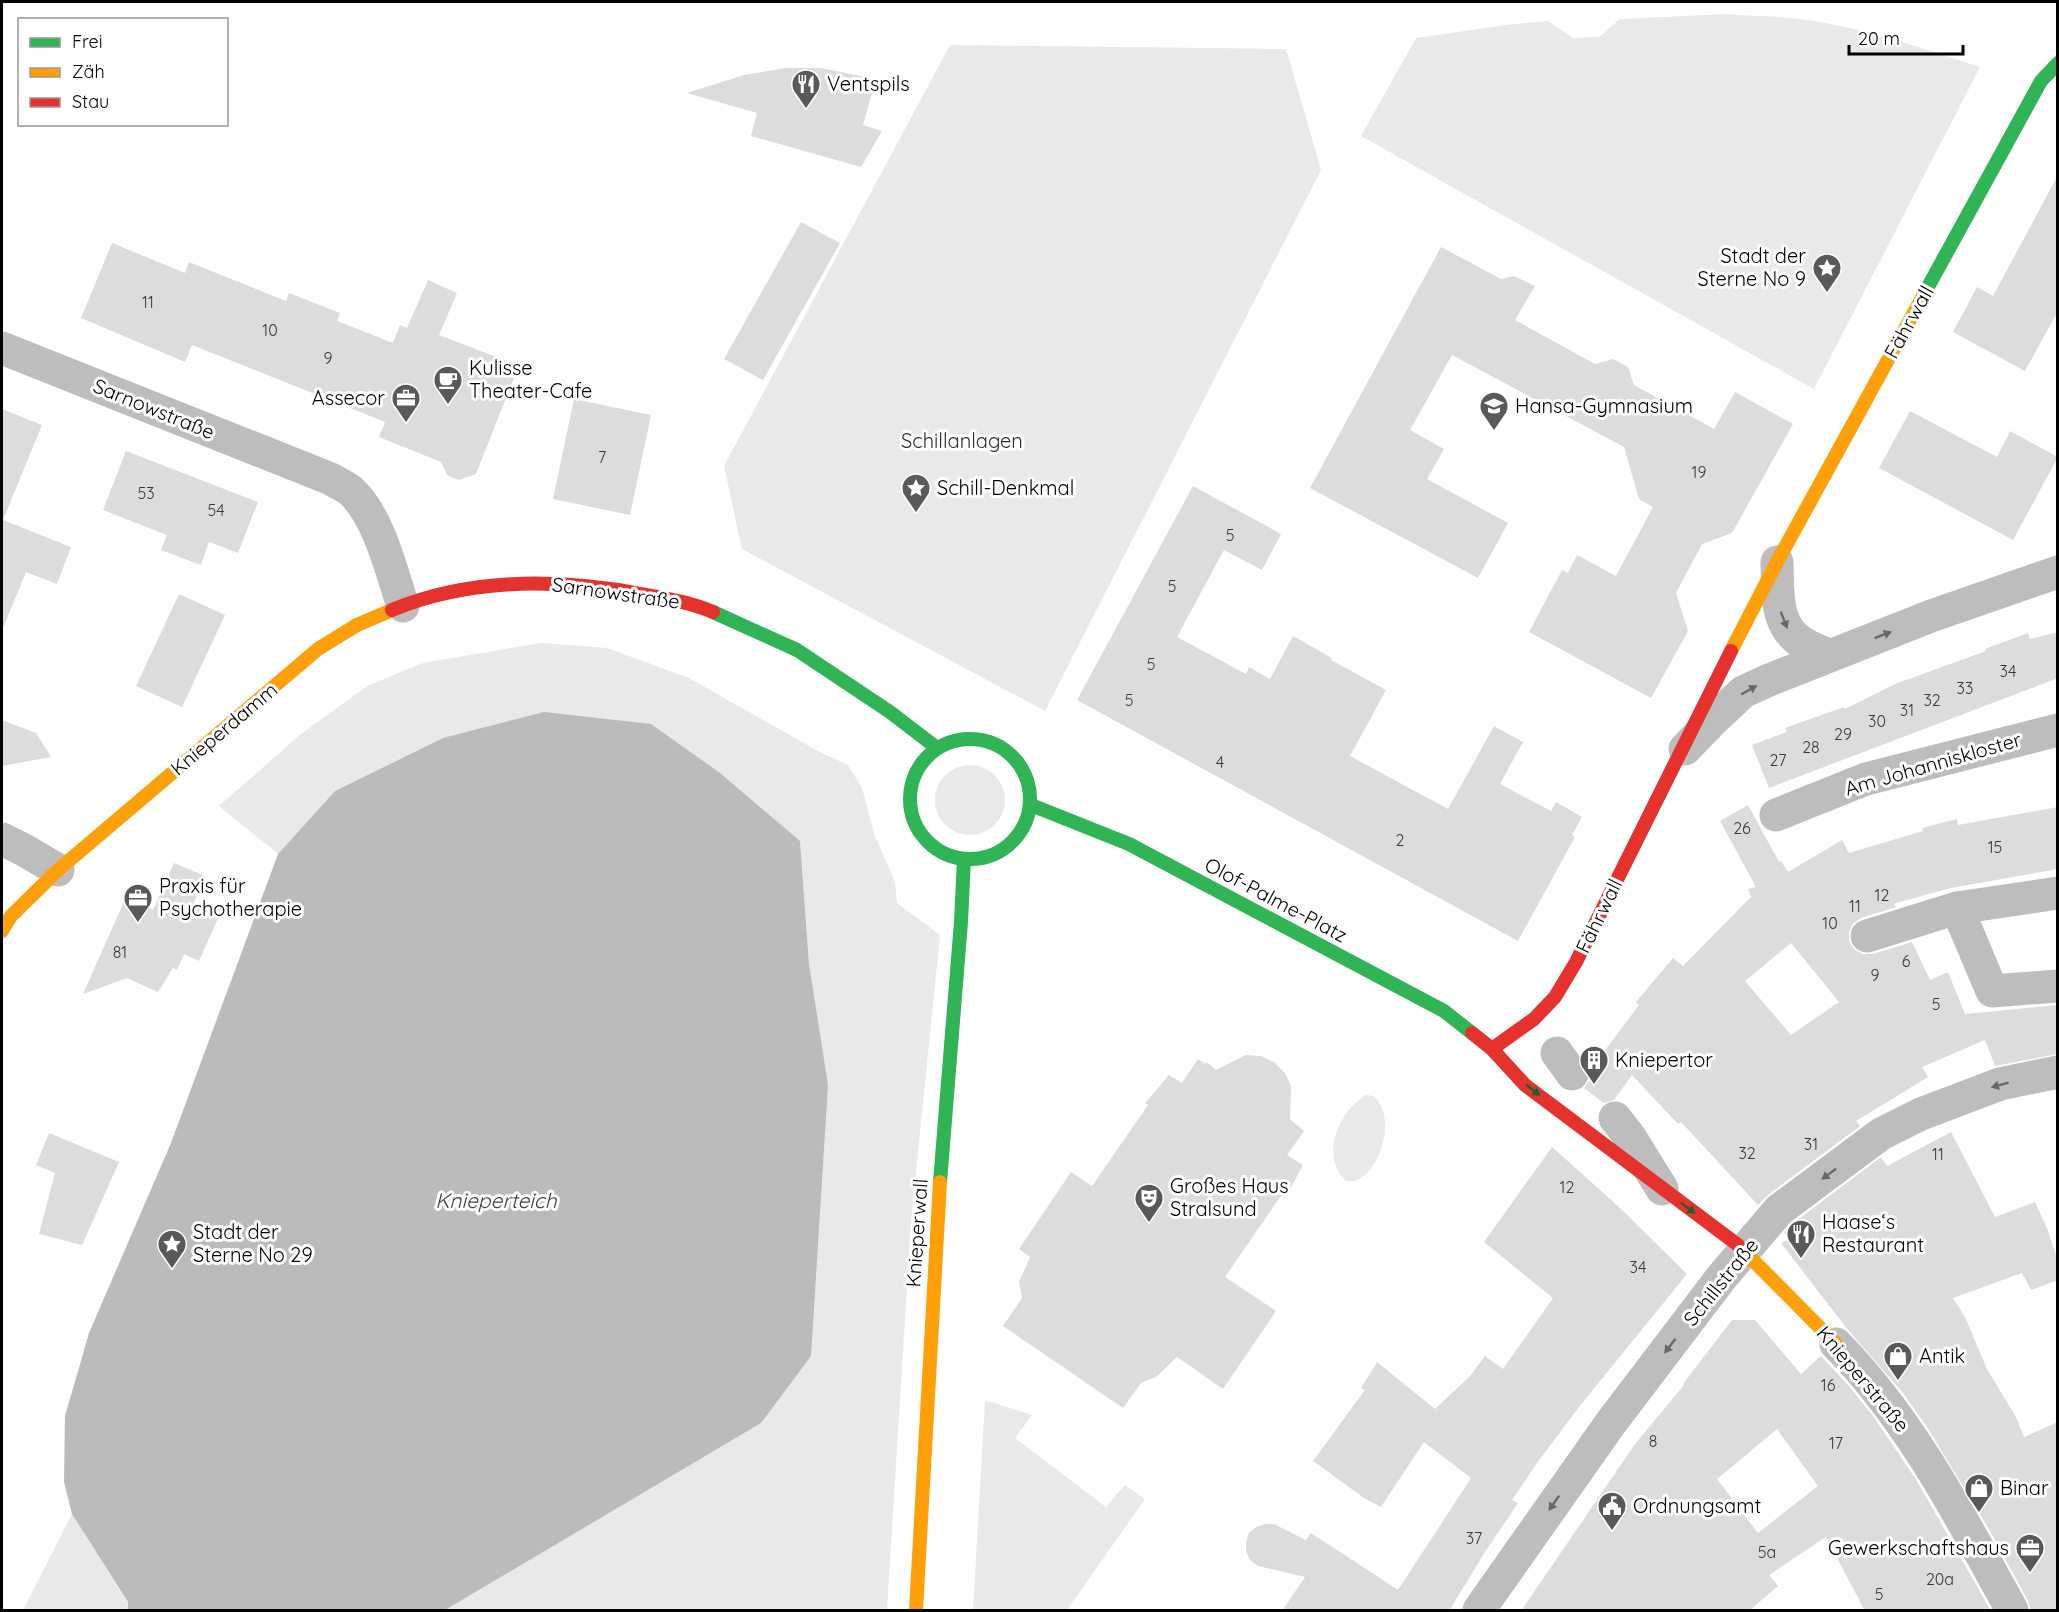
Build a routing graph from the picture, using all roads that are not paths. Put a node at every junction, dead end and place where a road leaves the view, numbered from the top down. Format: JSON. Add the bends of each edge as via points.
{"nodes":[{"id":1,"x":2058,"y":63,"type":"edge"},
{"id":2,"x":2,"y":348,"type":"edge"},
{"id":3,"x":1777,"y":562,"type":"junction"},
{"id":4,"x":2058,"y":572,"type":"edge"},
{"id":5,"x":403,"y":606,"type":"junction"},
{"id":6,"x":1828,"y":655,"type":"junction"},
{"id":7,"x":2058,"y":730,"type":"edge"},
{"id":8,"x":937,"y":748,"type":"junction"},
{"id":9,"x":1676,"y":759,"type":"junction"},
{"id":10,"x":1031,"y":806,"type":"junction"},
{"id":11,"x":1776,"y":814,"type":"dead end"},
{"id":12,"x":2,"y":839,"type":"edge"},
{"id":13,"x":964,"y":859,"type":"junction"},
{"id":14,"x":58,"y":870,"type":"junction"},
{"id":15,"x":2058,"y":893,"type":"edge"},
{"id":16,"x":1957,"y":908,"type":"junction"},
{"id":17,"x":2,"y":931,"type":"edge"},
{"id":18,"x":1868,"y":936,"type":"dead end"},
{"id":19,"x":2058,"y":986,"type":"edge"},
{"id":20,"x":1492,"y":1049,"type":"junction"},
{"id":21,"x":2058,"y":1072,"type":"edge"},
{"id":22,"x":1615,"y":1118,"type":"dead end"},
{"id":23,"x":1663,"y":1190,"type":"junction"},
{"id":24,"x":1745,"y":1251,"type":"junction"},
{"id":25,"x":1836,"y":1344,"type":"joint"},
{"id":26,"x":916,"y":1611,"type":"edge"},
{"id":27,"x":1479,"y":1611,"type":"edge"},
{"id":28,"x":2012,"y":1611,"type":"edge"}],
"edges":[{"from":1,"to":3,"type":"street","name":"Fährwall","via":[[2041,81]]},
{"from":2,"to":5,"type":"street","name":"Sarnowstraße","via":[[349,489],[361,501],[378,535]]},
{"from":3,"to":6,"type":"street","one_way":true,"via":[[1781,619],[1802,643]]},
{"from":3,"to":9,"type":"street","name":"Fährwall"},
{"from":6,"to":4,"type":"street","name":"Fährwall","one_way":true},
{"from":5,"to":8,"type":"street","name":"Sarnowstraße","via":[[460,590],[541,583],[616,589],[695,604],[797,650]]},
{"from":5,"to":14,"type":"street","name":"Knieperdamm","via":[[357,625],[318,649]]},
{"from":9,"to":6,"type":"street","name":"Fährwall","one_way":true,"via":[[1743,692]]},
{"from":7,"to":11,"type":"street","name":"Am Johanniskloster","via":[[1866,779]]},
{"from":8,"to":10,"type":"street","via":[[955,740],[974,738],[994,743],[1023,768],[1030,786]]},
{"from":8,"to":13,"type":"street","via":[[923,760],[914,777],[911,813],[918,831],[930,845],[946,855]]},
{"from":9,"to":20,"type":"street","name":"Fährwall","via":[[1555,998],[1534,1019]]},
{"from":10,"to":13,"type":"street","via":[[1016,839],[1001,851],[983,858]]},
{"from":10,"to":20,"type":"street","name":"Olof-Palme-Platz","via":[[1129,844],[1444,1011]]},
{"from":12,"to":14,"type":"street"},
{"from":13,"to":26,"type":"street","name":"Knieperwall","via":[[942,1149]]},
{"from":14,"to":17,"type":"street","name":"Knieperdamm","via":[[11,916]]},
{"from":15,"to":16,"type":"street"},
{"from":16,"to":18,"type":"street"},
{"from":16,"to":19,"type":"street","via":[[1992,991]]},
{"from":20,"to":23,"type":"street","name":"Knieperstraße","one_way":true,"via":[[1525,1085]]},
{"from":21,"to":24,"type":"street","name":"Schillstraße","one_way":true,"via":[[1974,1093],[1881,1134],[1779,1210]]},
{"from":22,"to":23,"type":"street","name":"Knieperstraße"},
{"from":23,"to":24,"type":"street","name":"Knieperstraße","one_way":true},
{"from":24,"to":25,"type":"street","name":"Knieperstraße"},
{"from":24,"to":27,"type":"street","name":"Schillstraße","one_way":true,"via":[[1610,1424]]},
{"from":25,"to":28,"type":"street","name":"Knieperstraße","via":[[1914,1440]]}]}
